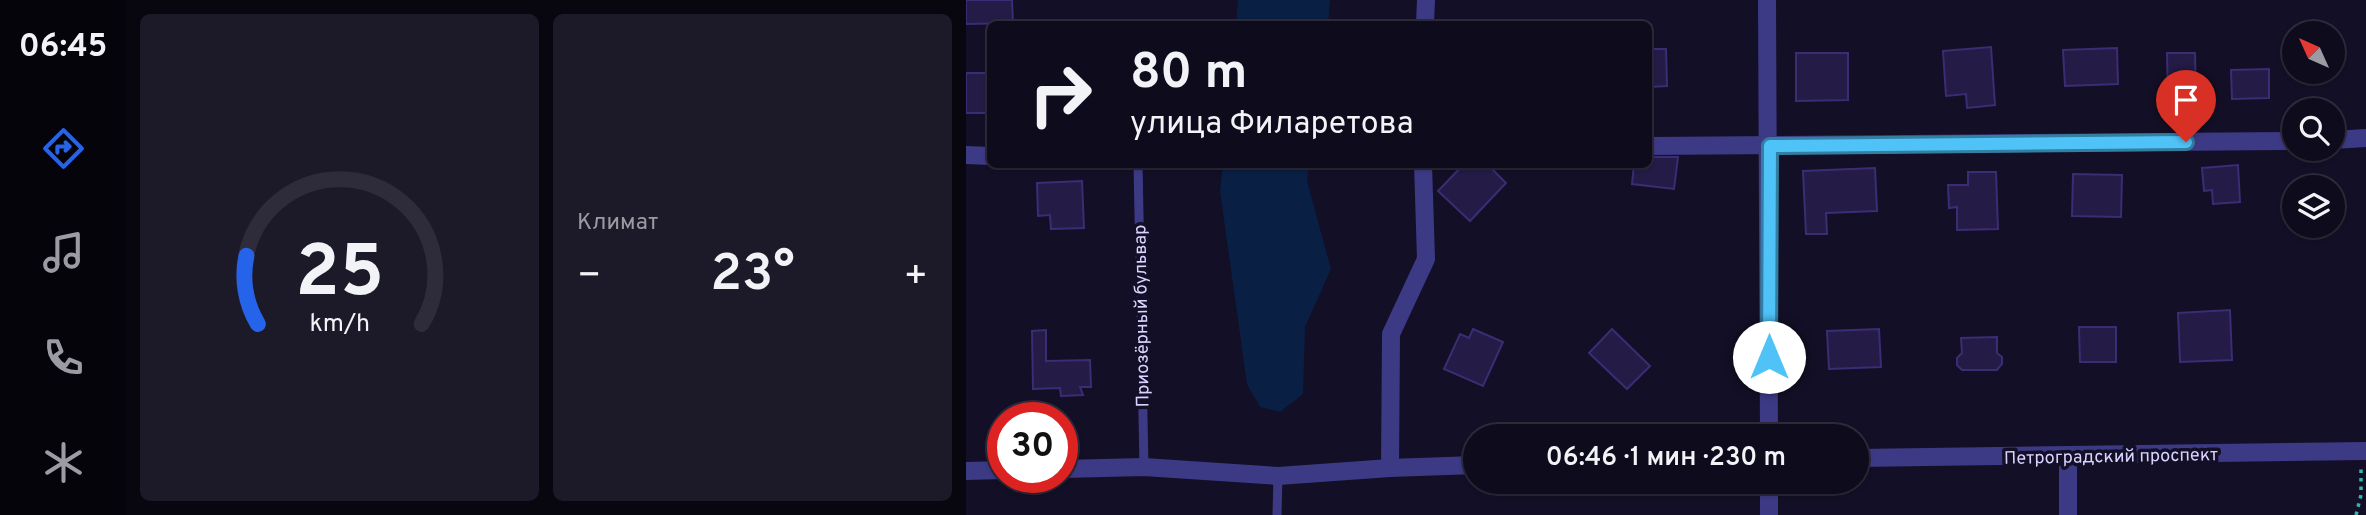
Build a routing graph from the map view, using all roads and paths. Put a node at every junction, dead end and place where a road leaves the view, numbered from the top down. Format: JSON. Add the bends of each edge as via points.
{"nodes":[{"id":1,"x":1426,"y":0,"type":"edge"},
{"id":2,"x":1768,"y":0,"type":"edge"},
{"id":3,"x":1425,"y":21,"type":"edge"},
{"id":4,"x":2366,"y":138,"type":"edge"},
{"id":5,"x":2345,"y":139,"type":"edge"},
{"id":6,"x":2282,"y":141,"type":"edge"},
{"id":7,"x":1652,"y":146,"type":"edge"},
{"id":8,"x":1770,"y":146,"type":"junction"},
{"id":9,"x":966,"y":155,"type":"edge"},
{"id":10,"x":987,"y":156,"type":"edge"},
{"id":11,"x":1138,"y":168,"type":"edge"},
{"id":12,"x":1423,"y":168,"type":"edge"},
{"id":13,"x":1769,"y":424,"type":"edge"},
{"id":14,"x":2363,"y":451,"type":"edge"},
{"id":15,"x":2068,"y":457,"type":"junction"},
{"id":16,"x":1869,"y":458,"type":"edge"},
{"id":17,"x":1463,"y":465,"type":"edge"},
{"id":18,"x":1144,"y":467,"type":"junction"},
{"id":19,"x":1390,"y":468,"type":"junction"},
{"id":20,"x":1078,"y":469,"type":"edge"},
{"id":21,"x":987,"y":470,"type":"edge"},
{"id":22,"x":966,"y":471,"type":"edge"},
{"id":23,"x":1278,"y":476,"type":"junction"},
{"id":24,"x":1769,"y":494,"type":"edge"},
{"id":25,"x":1276,"y":515,"type":"edge"},
{"id":26,"x":1769,"y":515,"type":"edge"},
{"id":27,"x":2068,"y":515,"type":"edge"},
{"id":28,"x":2357,"y":515,"type":"edge"}],
"edges":[{"from":1,"to":3,"type":"street"},
{"from":2,"to":8,"type":"street"},
{"from":4,"to":5,"type":"street"},
{"from":6,"to":8,"type":"street"},
{"from":7,"to":8,"type":"street"},
{"from":8,"to":13,"type":"street"},
{"from":9,"to":10,"type":"street"},
{"from":11,"to":18,"type":"lane","name":"Приозёрный бульвар"},
{"from":12,"to":19,"type":"street","via":[[1426,259],[1391,334]]},
{"from":14,"to":15,"type":"street","name":"Петроградский проспект"},
{"from":14,"to":28,"type":"path"},
{"from":15,"to":16,"type":"street","name":"Петроградский проспект"},
{"from":15,"to":27,"type":"street"},
{"from":17,"to":19,"type":"street"},
{"from":18,"to":20,"type":"street"},
{"from":18,"to":23,"type":"street"},
{"from":19,"to":23,"type":"street"},
{"from":21,"to":22,"type":"street"},
{"from":23,"to":25,"type":"lane"},
{"from":24,"to":26,"type":"street"}]}
